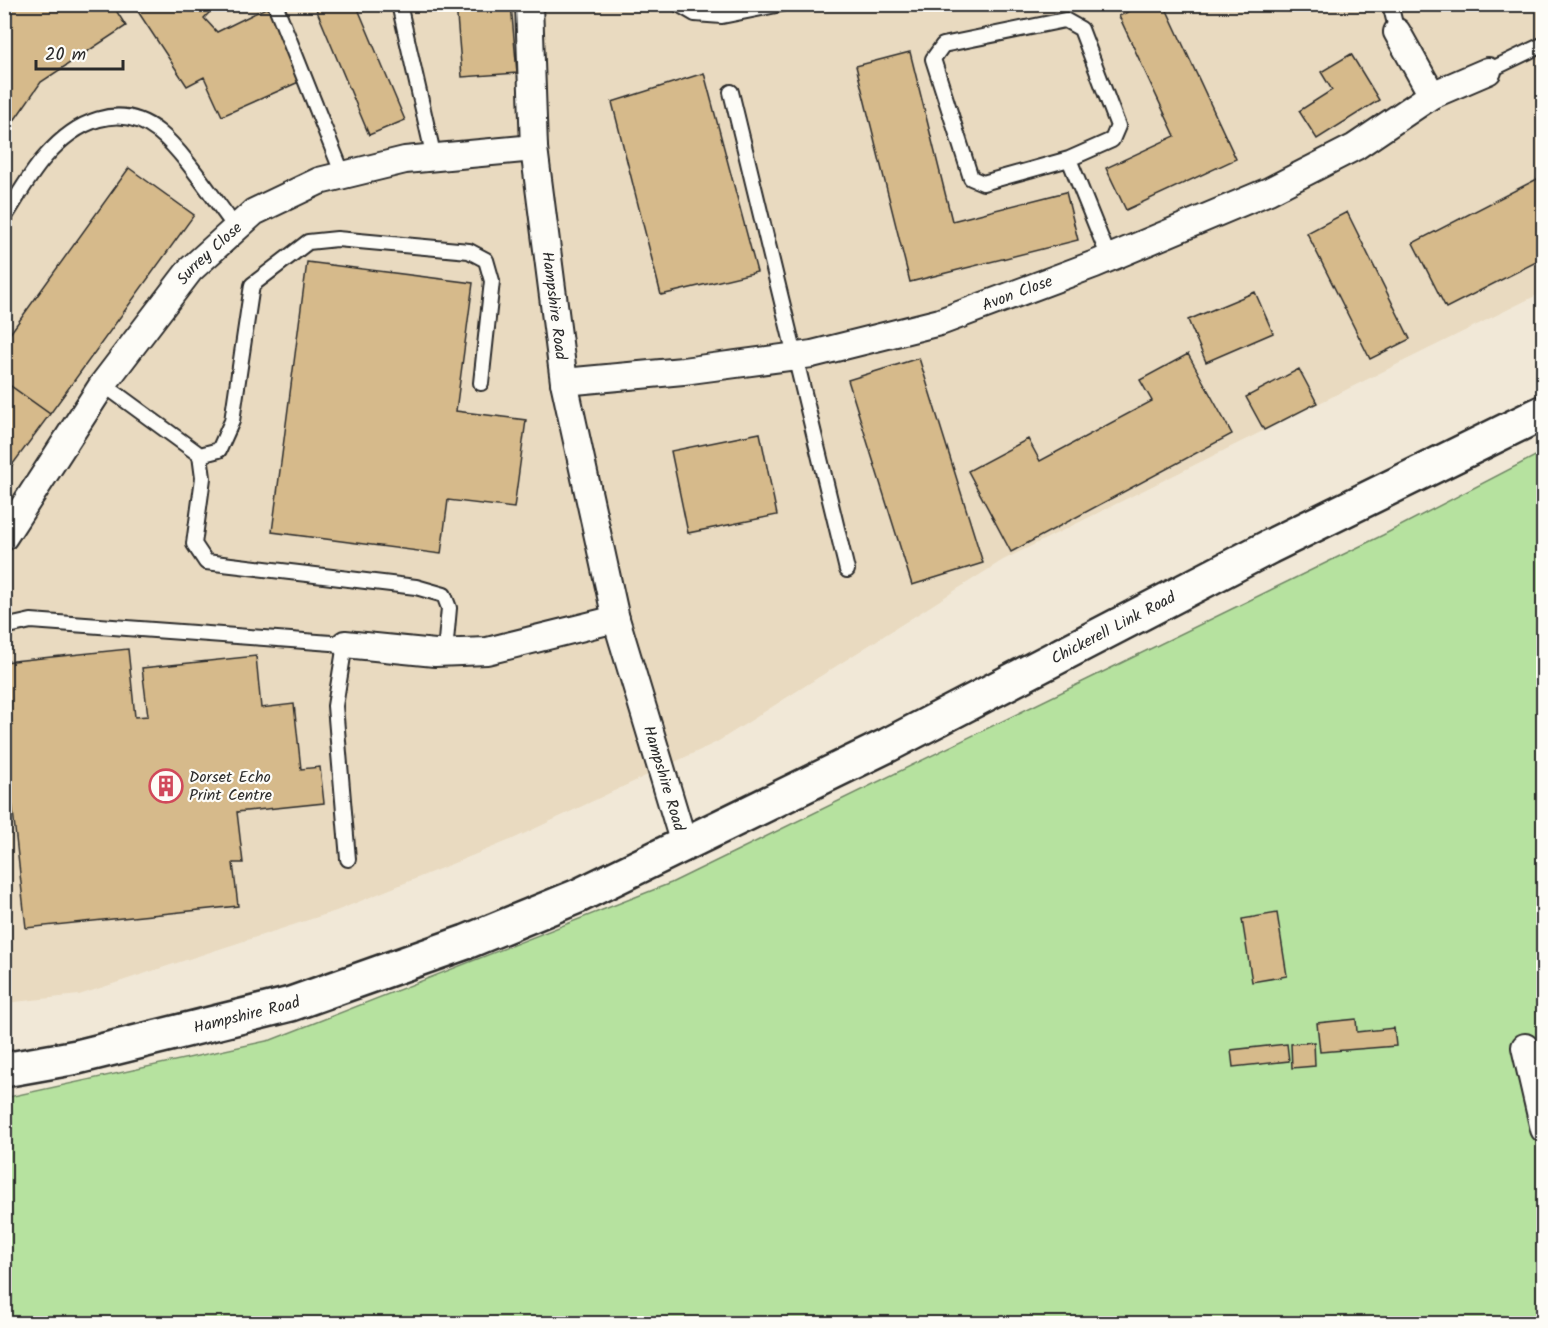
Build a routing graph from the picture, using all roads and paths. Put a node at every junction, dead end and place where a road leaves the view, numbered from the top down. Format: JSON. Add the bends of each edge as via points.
{"nodes":[{"id":1,"x":274,"y":4,"type":"edge"},
{"id":2,"x":399,"y":4,"type":"edge"},
{"id":3,"x":530,"y":4,"type":"edge"},
{"id":4,"x":678,"y":4,"type":"edge"},
{"id":5,"x":780,"y":4,"type":"edge"},
{"id":6,"x":1390,"y":4,"type":"edge"},
{"id":7,"x":1397,"y":32,"type":"joint"},
{"id":8,"x":1544,"y":44,"type":"edge"},
{"id":9,"x":1488,"y":71,"type":"joint"},
{"id":10,"x":731,"y":92,"type":"dead end"},
{"id":11,"x":1432,"y":95,"type":"junction"},
{"id":12,"x":534,"y":148,"type":"junction"},
{"id":13,"x":434,"y":158,"type":"junction"},
{"id":14,"x":1069,"y":159,"type":"junction"},
{"id":15,"x":343,"y":175,"type":"junction"},
{"id":16,"x":4,"y":218,"type":"edge"},
{"id":17,"x":236,"y":228,"type":"junction"},
{"id":18,"x":1109,"y":258,"type":"junction"},
{"id":19,"x":797,"y":356,"type":"junction"},
{"id":20,"x":482,"y":382,"type":"dead end"},
{"id":21,"x":564,"y":382,"type":"junction"},
{"id":22,"x":103,"y":384,"type":"junction"},
{"id":23,"x":1544,"y":412,"type":"edge"},
{"id":24,"x":200,"y":455,"type":"junction"},
{"id":25,"x":4,"y":537,"type":"edge"},
{"id":26,"x":847,"y":570,"type":"dead end"},
{"id":27,"x":616,"y":619,"type":"junction"},
{"id":28,"x":4,"y":627,"type":"edge"},
{"id":29,"x":345,"y":644,"type":"junction"},
{"id":30,"x":445,"y":652,"type":"junction"},
{"id":31,"x":684,"y":844,"type":"junction"},
{"id":32,"x":348,"y":859,"type":"dead end"},
{"id":33,"x":1525,"y":1047,"type":"dead end"},
{"id":34,"x":4,"y":1070,"type":"edge"},
{"id":35,"x":1544,"y":1129,"type":"edge"}],
"edges":[{"from":1,"to":15,"type":"lane"},
{"from":2,"to":13,"type":"lane"},
{"from":3,"to":12,"type":"street","name":"Hampshire Road"},
{"from":4,"to":5,"type":"lane","via":[[695,14],[722,16]]},
{"from":6,"to":7,"type":"lane"},
{"from":7,"to":11,"type":"street"},
{"from":8,"to":9,"type":"lane"},
{"from":9,"to":11,"type":"street","name":"Avon Close"},
{"from":10,"to":19,"type":"lane"},
{"from":11,"to":18,"type":"street","name":"Avon Close","via":[[1355,147],[1278,187]]},
{"from":12,"to":13,"type":"street","name":"Surrey Close"},
{"from":12,"to":21,"type":"street","name":"Hampshire Road"},
{"from":13,"to":15,"type":"street","name":"Surrey Close","via":[[405,160]]},
{"from":14,"to":14,"type":"lane","via":[[983,183],[971,178],[935,72],[933,59],[943,45],[1065,20],[1081,29],[1118,126],[1112,140]]},
{"from":14,"to":18,"type":"lane"},
{"from":15,"to":17,"type":"street","name":"Surrey Close","via":[[319,181],[254,212]]},
{"from":16,"to":17,"type":"lane","via":[[44,157],[71,133],[101,116],[137,117],[161,133]]},
{"from":17,"to":22,"type":"street","name":"Surrey Close","via":[[190,270]]},
{"from":18,"to":19,"type":"street","name":"Avon Close","via":[[940,322]]},
{"from":19,"to":21,"type":"street","name":"Avon Close"},
{"from":19,"to":26,"type":"lane"},
{"from":20,"to":24,"type":"lane","via":[[492,281],[486,260],[469,251],[337,240],[308,242],[252,285],[232,421],[219,450]]},
{"from":21,"to":27,"type":"street","name":"Hampshire Road"},
{"from":22,"to":24,"type":"lane"},
{"from":22,"to":25,"type":"street","name":"Surrey Close"},
{"from":23,"to":31,"type":"main road","name":"Chickerell Link Road","via":[[1269,548],[888,745]]},
{"from":24,"to":30,"type":"lane","via":[[203,478],[194,544],[206,562],[416,587],[444,595],[449,608]]},
{"from":27,"to":30,"type":"street","via":[[487,651]]},
{"from":27,"to":31,"type":"street","name":"Hampshire Road"},
{"from":28,"to":29,"type":"lane","via":[[32,621]]},
{"from":29,"to":30,"type":"street"},
{"from":29,"to":32,"type":"lane","via":[[335,706]]},
{"from":31,"to":34,"type":"main road","name":"Hampshire Road","via":[[578,896],[476,938],[291,1004],[77,1057]]},
{"from":33,"to":35,"type":"street"}]}
